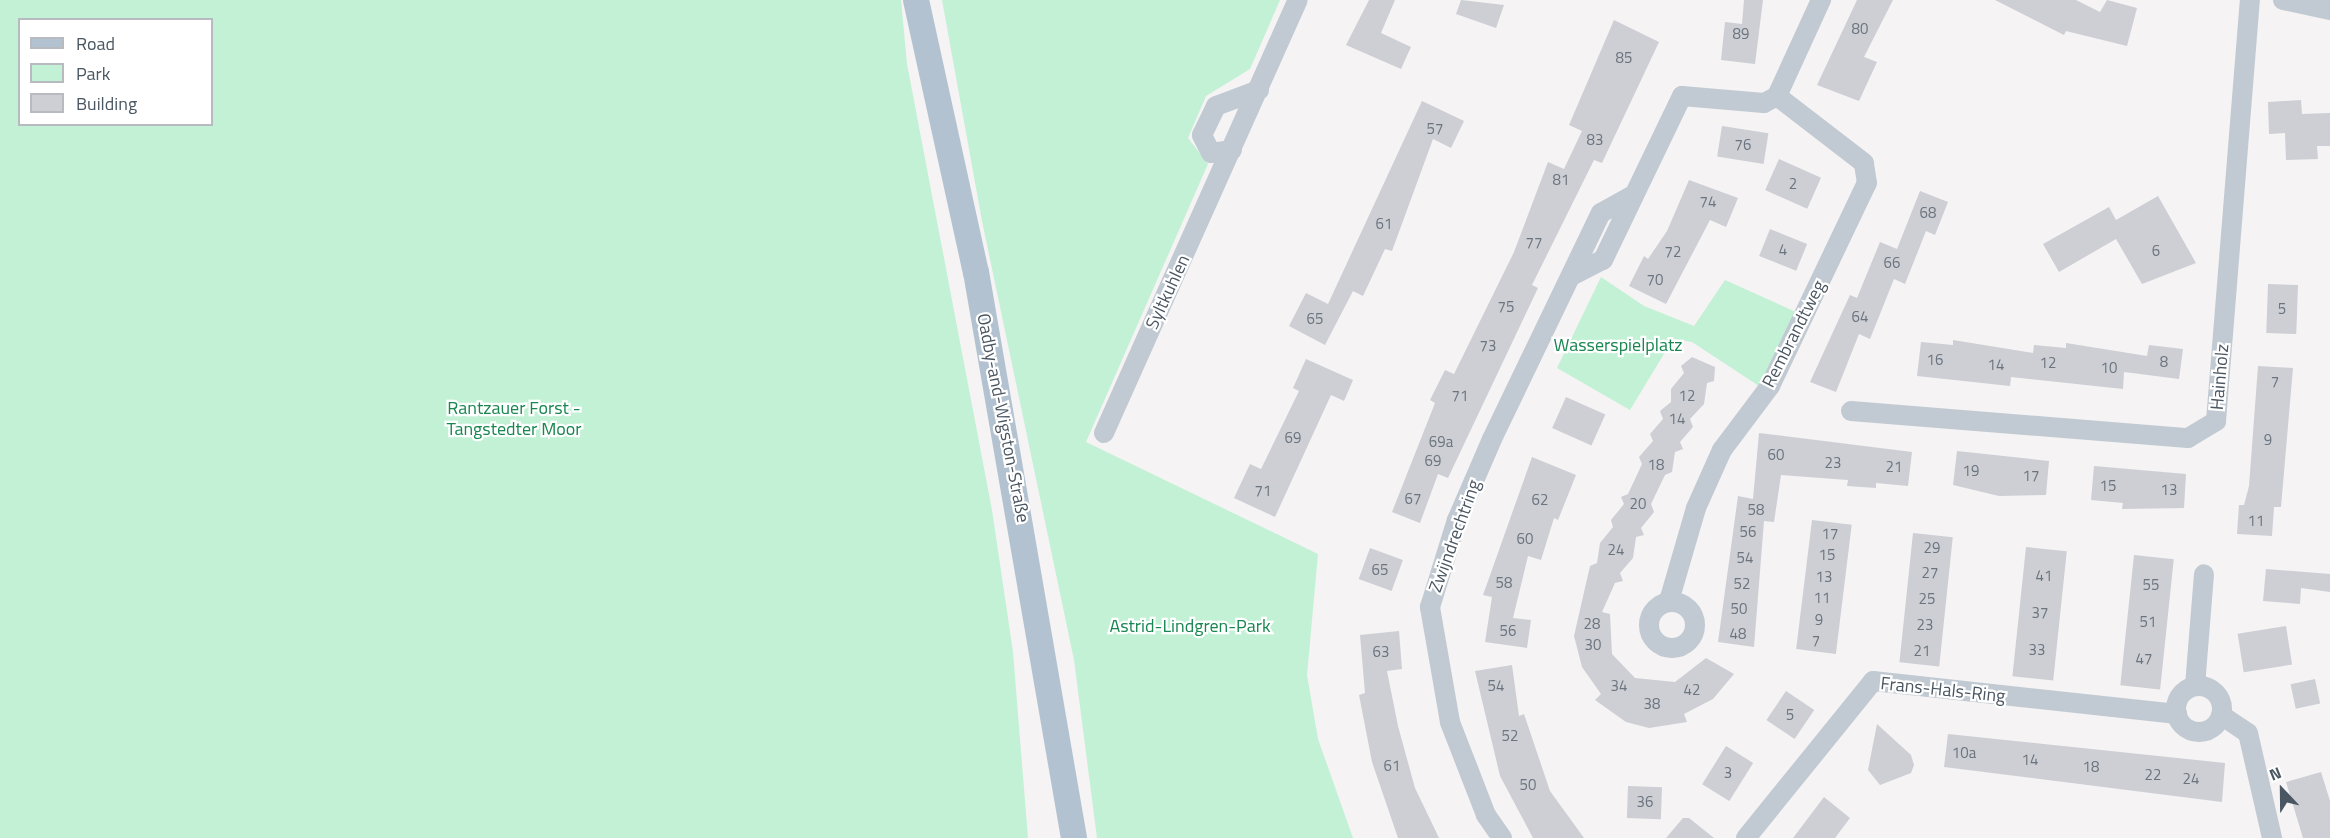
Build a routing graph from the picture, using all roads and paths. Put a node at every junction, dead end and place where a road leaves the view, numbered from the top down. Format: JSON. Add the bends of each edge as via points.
{"nodes":[{"id":1,"x":916,"y":0,"type":"edge"},
{"id":2,"x":1298,"y":0,"type":"edge"},
{"id":3,"x":1821,"y":0,"type":"edge"},
{"id":4,"x":2250,"y":0,"type":"edge"},
{"id":5,"x":2283,"y":0,"type":"edge"},
{"id":6,"x":2330,"y":10,"type":"edge"},
{"id":7,"x":1258,"y":90,"type":"junction"},
{"id":8,"x":1777,"y":96,"type":"junction"},
{"id":9,"x":1232,"y":150,"type":"junction"},
{"id":10,"x":1851,"y":411,"type":"dead end"},
{"id":11,"x":1104,"y":433,"type":"dead end"},
{"id":12,"x":2204,"y":574,"type":"dead end"},
{"id":13,"x":1670,"y":601,"type":"dead end"},
{"id":14,"x":2195,"y":686,"type":"junction"},
{"id":15,"x":2176,"y":714,"type":"junction"},
{"id":16,"x":2221,"y":715,"type":"junction"},
{"id":17,"x":1074,"y":838,"type":"edge"},
{"id":18,"x":1502,"y":838,"type":"edge"},
{"id":19,"x":1746,"y":838,"type":"edge"},
{"id":20,"x":2272,"y":838,"type":"edge"}],
"edges":[{"from":1,"to":17,"type":"main road","name":"Oadby-and-Wigston-Straße","via":[[976,272]]},
{"from":2,"to":7,"type":"street","name":"Syltkuhlen"},
{"from":3,"to":8,"type":"street"},
{"from":4,"to":10,"type":"street","name":"Hainholz","via":[[2216,421],[2188,438]]},
{"from":5,"to":6,"type":"street"},
{"from":7,"to":9,"type":"street","name":"Syltkuhlen"},
{"from":7,"to":9,"type":"street","via":[[1216,106],[1202,135],[1211,153]]},
{"from":8,"to":13,"type":"street","name":"Rembrandtweg","via":[[1864,163],[1867,183],[1770,386],[1722,450],[1696,508]]},
{"from":8,"to":18,"type":"street","name":"Zwijndrechtring","via":[[1764,103],[1682,96],[1603,260],[1571,276],[1470,490],[1430,607],[1450,722],[1486,815]]},
{"from":9,"to":11,"type":"street","name":"Syltkuhlen"},
{"from":12,"to":14,"type":"street"},
{"from":14,"to":15,"type":"street","via":[[2182,693]]},
{"from":14,"to":16,"type":"street","via":[[2216,694]]},
{"from":15,"to":16,"type":"street","via":[[2184,727],[2198,732],[2212,727]]},
{"from":15,"to":19,"type":"street","name":"Frans-Hals-Ring","via":[[1873,681]]},
{"from":16,"to":20,"type":"street","via":[[2248,733]]}]}
